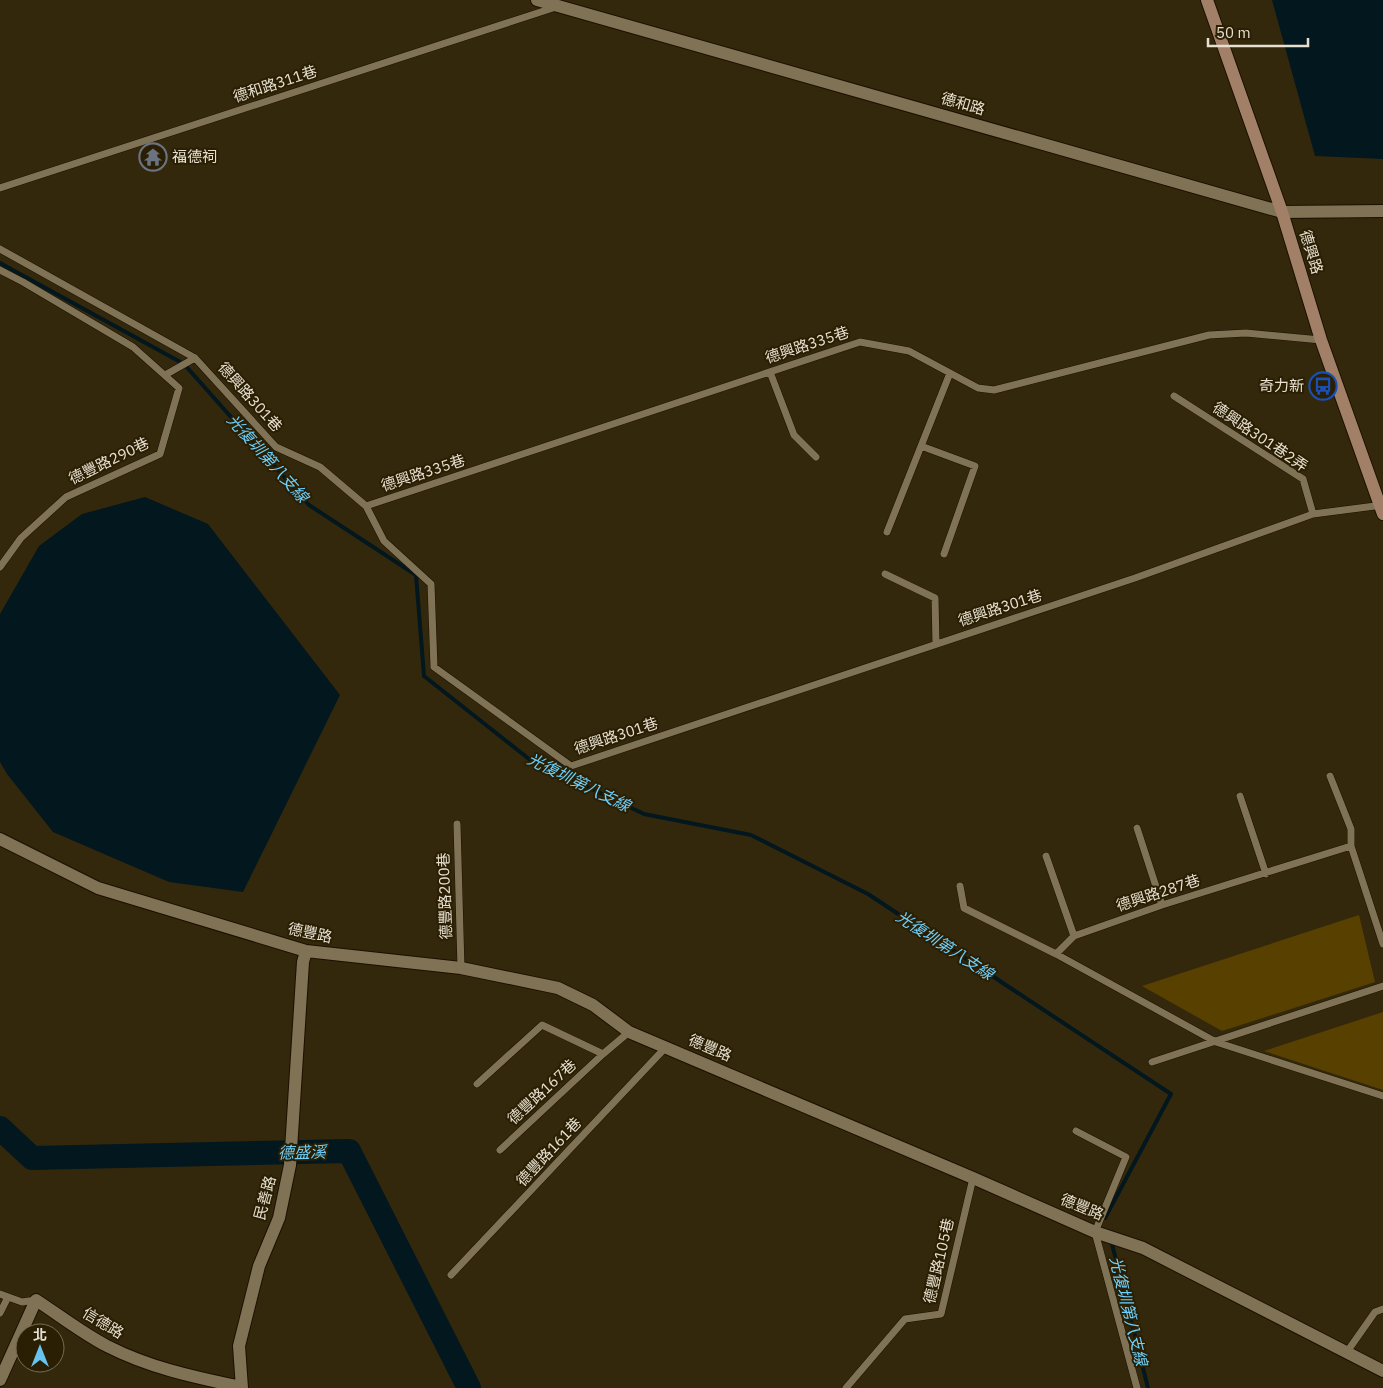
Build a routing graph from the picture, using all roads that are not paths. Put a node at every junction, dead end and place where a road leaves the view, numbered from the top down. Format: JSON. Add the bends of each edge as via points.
{"nodes":[{"id":1,"x":537,"y":0,"type":"edge"},
{"id":2,"x":1207,"y":0,"type":"edge"},
{"id":3,"x":558,"y":6,"type":"junction"},
{"id":4,"x":0,"y":188,"type":"edge"},
{"id":5,"x":1383,"y":211,"type":"edge"},
{"id":6,"x":1282,"y":212,"type":"junction"},
{"id":7,"x":0,"y":250,"type":"edge"},
{"id":8,"x":0,"y":270,"type":"edge"},
{"id":9,"x":1321,"y":340,"type":"junction"},
{"id":10,"x":195,"y":358,"type":"junction"},
{"id":11,"x":770,"y":372,"type":"junction"},
{"id":12,"x":950,"y":373,"type":"junction"},
{"id":13,"x":165,"y":375,"type":"junction"},
{"id":14,"x":1174,"y":396,"type":"dead end"},
{"id":15,"x":921,"y":446,"type":"junction"},
{"id":16,"x":816,"y":457,"type":"dead end"},
{"id":17,"x":366,"y":506,"type":"junction"},
{"id":18,"x":1382,"y":508,"type":"edge"},
{"id":19,"x":1313,"y":514,"type":"junction"},
{"id":20,"x":887,"y":532,"type":"dead end"},
{"id":21,"x":944,"y":554,"type":"dead end"},
{"id":22,"x":0,"y":567,"type":"edge"},
{"id":23,"x":885,"y":574,"type":"dead end"},
{"id":24,"x":936,"y":644,"type":"junction"},
{"id":25,"x":1330,"y":776,"type":"dead end"},
{"id":26,"x":1240,"y":796,"type":"dead end"},
{"id":27,"x":457,"y":824,"type":"dead end"},
{"id":28,"x":1137,"y":828,"type":"dead end"},
{"id":29,"x":0,"y":839,"type":"edge"},
{"id":30,"x":1350,"y":846,"type":"junction"},
{"id":31,"x":1046,"y":856,"type":"dead end"},
{"id":32,"x":1266,"y":874,"type":"junction"},
{"id":33,"x":960,"y":886,"type":"dead end"},
{"id":34,"x":1162,"y":905,"type":"junction"},
{"id":35,"x":1074,"y":936,"type":"junction"},
{"id":36,"x":1383,"y":944,"type":"edge"},
{"id":37,"x":306,"y":952,"type":"junction"},
{"id":38,"x":1056,"y":954,"type":"junction"},
{"id":39,"x":461,"y":968,"type":"junction"},
{"id":40,"x":1383,"y":986,"type":"edge"},
{"id":41,"x":629,"y":1032,"type":"junction"},
{"id":42,"x":1216,"y":1042,"type":"junction"},
{"id":43,"x":666,"y":1047,"type":"junction"},
{"id":44,"x":603,"y":1054,"type":"junction"},
{"id":45,"x":1152,"y":1062,"type":"dead end"},
{"id":46,"x":477,"y":1084,"type":"dead end"},
{"id":47,"x":1383,"y":1096,"type":"edge"},
{"id":48,"x":1076,"y":1131,"type":"dead end"},
{"id":49,"x":500,"y":1150,"type":"dead end"},
{"id":50,"x":973,"y":1178,"type":"junction"},
{"id":51,"x":1095,"y":1232,"type":"junction"},
{"id":52,"x":451,"y":1275,"type":"dead end"},
{"id":53,"x":0,"y":1294,"type":"edge"},
{"id":54,"x":8,"y":1297,"type":"junction"},
{"id":55,"x":36,"y":1300,"type":"junction"},
{"id":56,"x":1383,"y":1309,"type":"edge"},
{"id":57,"x":0,"y":1313,"type":"edge"},
{"id":58,"x":1349,"y":1348,"type":"dead end"},
{"id":59,"x":1383,"y":1372,"type":"edge"},
{"id":60,"x":0,"y":1380,"type":"edge"},
{"id":61,"x":242,"y":1387,"type":"edge"},
{"id":62,"x":846,"y":1388,"type":"edge"},
{"id":63,"x":1137,"y":1388,"type":"edge"}],
"edges":[{"from":1,"to":3,"type":"street","name":"德和路"},
{"from":2,"to":6,"type":"main road","name":"德興路"},
{"from":3,"to":4,"type":"lane","name":"德和路311巷"},
{"from":3,"to":6,"type":"street","name":"德和路"},
{"from":5,"to":6,"type":"street","name":"德和路"},
{"from":6,"to":9,"type":"main road","name":"德興路"},
{"from":7,"to":10,"type":"lane","name":"德興路301巷"},
{"from":8,"to":13,"type":"lane","name":"德豐路290巷","via":[[133,347]]},
{"from":9,"to":12,"type":"lane","name":"德興路335巷","via":[[1246,333],[1209,335],[994,390],[978,388]]},
{"from":9,"to":18,"type":"main road","name":"德興路"},
{"from":10,"to":13,"type":"lane"},
{"from":10,"to":17,"type":"lane","name":"德興路301巷","via":[[276,447],[320,467]]},
{"from":11,"to":12,"type":"lane","name":"德興路335巷","via":[[860,342],[909,351]]},
{"from":11,"to":16,"type":"lane","via":[[794,434]]},
{"from":11,"to":17,"type":"lane","name":"德興路335巷"},
{"from":12,"to":15,"type":"lane"},
{"from":13,"to":22,"type":"lane","name":"德豐路290巷","via":[[179,388],[160,454],[66,496],[20,538]]},
{"from":14,"to":19,"type":"lane","name":"德興路301巷2弄","via":[[1303,479]]},
{"from":15,"to":20,"type":"lane"},
{"from":15,"to":21,"type":"lane","via":[[975,466]]},
{"from":17,"to":24,"type":"lane","name":"德興路301巷","via":[[384,541],[431,584],[434,667],[571,766]]},
{"from":18,"to":19,"type":"lane","name":"德興路301巷"},
{"from":19,"to":24,"type":"lane","name":"德興路301巷"},
{"from":23,"to":24,"type":"lane","via":[[935,598]]},
{"from":25,"to":30,"type":"lane","via":[[1351,829]]},
{"from":26,"to":32,"type":"lane"},
{"from":27,"to":39,"type":"lane","name":"德豐路200巷"},
{"from":28,"to":34,"type":"lane"},
{"from":29,"to":37,"type":"street","name":"德豐路","via":[[98,888]]},
{"from":30,"to":32,"type":"lane","name":"德興路287巷"},
{"from":30,"to":36,"type":"lane"},
{"from":31,"to":35,"type":"lane"},
{"from":32,"to":34,"type":"lane","name":"德興路287巷"},
{"from":33,"to":38,"type":"lane","via":[[964,908]]},
{"from":34,"to":35,"type":"lane","name":"德興路287巷"},
{"from":35,"to":38,"type":"lane","name":"德興路287巷"},
{"from":37,"to":39,"type":"street","name":"德豐路"},
{"from":37,"to":61,"type":"street","name":"民善路","via":[[290,1165],[279,1218],[259,1266],[239,1346]]},
{"from":38,"to":42,"type":"lane"},
{"from":39,"to":41,"type":"street","name":"德豐路","via":[[558,988],[593,1005]]},
{"from":40,"to":42,"type":"lane"},
{"from":41,"to":43,"type":"street","name":"德豐路"},
{"from":41,"to":44,"type":"lane","name":"德豐路167巷"},
{"from":42,"to":45,"type":"lane"},
{"from":42,"to":47,"type":"lane"},
{"from":43,"to":50,"type":"street","name":"德豐路"},
{"from":43,"to":52,"type":"lane","name":"德豐路161巷"},
{"from":44,"to":46,"type":"lane","name":"德豐路167巷","via":[[542,1025]]},
{"from":44,"to":49,"type":"lane","name":"德豐路167巷"},
{"from":48,"to":51,"type":"lane","via":[[1126,1157]]},
{"from":50,"to":51,"type":"street","name":"德豐路"},
{"from":50,"to":62,"type":"lane","name":"德豐路105巷","via":[[941,1314],[905,1319]]},
{"from":51,"to":59,"type":"street","name":"德豐路","via":[[1143,1248]]},
{"from":51,"to":63,"type":"lane"},
{"from":53,"to":54,"type":"lane"},
{"from":54,"to":55,"type":"lane","via":[[22,1302]]},
{"from":54,"to":57,"type":"lane"},
{"from":55,"to":60,"type":"street"},
{"from":55,"to":61,"type":"street","name":"信德路","via":[[105,1345],[136,1359],[175,1373]]},
{"from":56,"to":58,"type":"lane","via":[[1375,1312]]}]}
